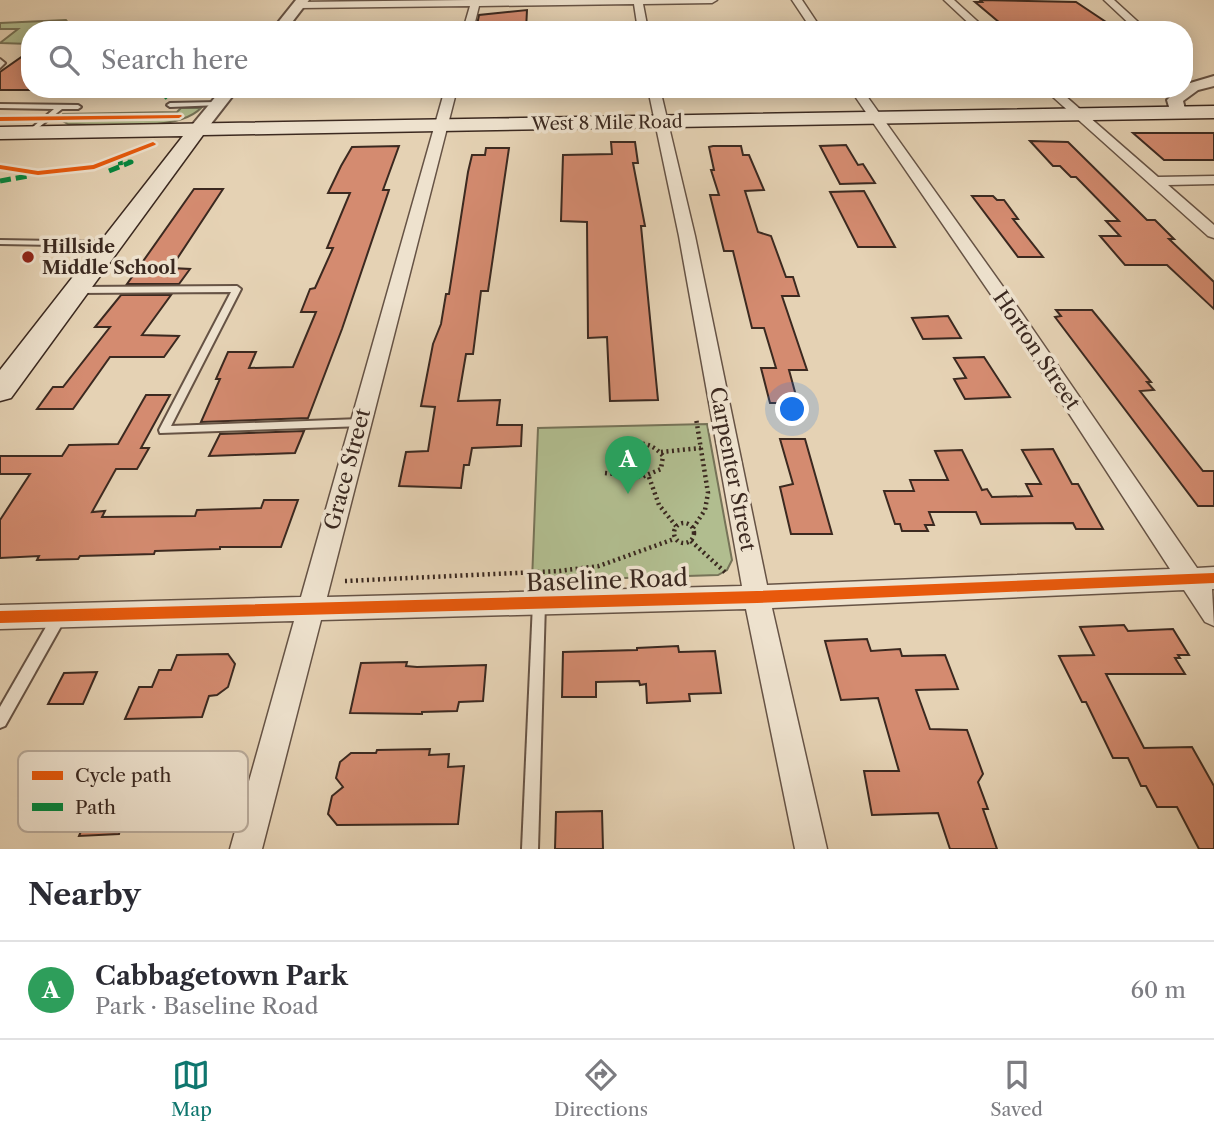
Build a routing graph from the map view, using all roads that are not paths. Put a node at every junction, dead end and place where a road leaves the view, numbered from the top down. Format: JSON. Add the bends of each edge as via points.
{"nodes":[{"id":1,"x":712,"y":0,"type":"edge"},
{"id":2,"x":797,"y":0,"type":"edge"},
{"id":3,"x":949,"y":0,"type":"edge"},
{"id":4,"x":1109,"y":0,"type":"edge"},
{"id":5,"x":475,"y":1,"type":"edge"},
{"id":6,"x":638,"y":1,"type":"edge"},
{"id":7,"x":301,"y":3,"type":"edge"},
{"id":8,"x":287,"y":21,"type":"edge"},
{"id":9,"x":470,"y":21,"type":"edge"},
{"id":10,"x":641,"y":21,"type":"edge"},
{"id":11,"x":811,"y":21,"type":"edge"},
{"id":12,"x":972,"y":21,"type":"edge"},
{"id":13,"x":1132,"y":21,"type":"edge"},
{"id":14,"x":1214,"y":81,"type":"edge"},
{"id":15,"x":1193,"y":88,"type":"edge"},
{"id":16,"x":223,"y":98,"type":"edge"},
{"id":17,"x":448,"y":98,"type":"edge"},
{"id":18,"x":656,"y":98,"type":"edge"},
{"id":19,"x":862,"y":98,"type":"edge"},
{"id":20,"x":1060,"y":98,"type":"edge"},
{"id":21,"x":1176,"y":98,"type":"edge"},
{"id":22,"x":218,"y":104,"type":"junction"},
{"id":23,"x":170,"y":105,"type":"dead end"},
{"id":24,"x":0,"y":106,"type":"edge"},
{"id":25,"x":60,"y":107,"type":"junction"},
{"id":26,"x":79,"y":107,"type":"dead end"},
{"id":27,"x":1214,"y":112,"type":"edge"},
{"id":28,"x":1178,"y":113,"type":"junction"},
{"id":29,"x":1079,"y":114,"type":"junction"},
{"id":30,"x":875,"y":118,"type":"junction"},
{"id":31,"x":660,"y":122,"type":"junction"},
{"id":32,"x":439,"y":125,"type":"junction"},
{"id":33,"x":197,"y":130,"type":"junction"},
{"id":34,"x":0,"y":133,"type":"edge"},
{"id":35,"x":29,"y":133,"type":"junction"},
{"id":36,"x":1214,"y":180,"type":"edge"},
{"id":37,"x":1155,"y":181,"type":"junction"},
{"id":38,"x":1214,"y":233,"type":"edge"},
{"id":39,"x":0,"y":242,"type":"edge"},
{"id":40,"x":111,"y":244,"type":"junction"},
{"id":41,"x":77,"y":289,"type":"junction"},
{"id":42,"x":0,"y":391,"type":"edge"},
{"id":43,"x":360,"y":423,"type":"junction"},
{"id":44,"x":1202,"y":579,"type":"edge"},
{"id":45,"x":757,"y":597,"type":"junction"},
{"id":46,"x":539,"y":603,"type":"junction"},
{"id":47,"x":309,"y":609,"type":"junction"},
{"id":48,"x":1214,"y":614,"type":"edge"},
{"id":49,"x":59,"y":616,"type":"junction"},
{"id":50,"x":0,"y":617,"type":"edge"},
{"id":51,"x":0,"y":721,"type":"edge"},
{"id":52,"x":246,"y":849,"type":"edge"},
{"id":53,"x":530,"y":849,"type":"edge"},
{"id":54,"x":811,"y":849,"type":"edge"}],
"edges":[{"from":1,"to":6,"type":"street"},
{"from":2,"to":11,"type":"street"},
{"from":3,"to":12,"type":"street"},
{"from":4,"to":13,"type":"street"},
{"from":5,"to":6,"type":"street"},
{"from":5,"to":7,"type":"street"},
{"from":5,"to":9,"type":"street"},
{"from":6,"to":10,"type":"street"},
{"from":7,"to":8,"type":"street"},
{"from":14,"to":15,"type":"street"},
{"from":16,"to":22,"type":"street"},
{"from":17,"to":32,"type":"street","name":"Grace Street"},
{"from":18,"to":31,"type":"street","name":"Carpenter Street"},
{"from":19,"to":30,"type":"street","name":"Horton Street"},
{"from":20,"to":29,"type":"street"},
{"from":21,"to":28,"type":"street"},
{"from":22,"to":23,"type":"lane"},
{"from":22,"to":33,"type":"street"},
{"from":24,"to":25,"type":"lane"},
{"from":25,"to":26,"type":"lane"},
{"from":25,"to":35,"type":"lane"},
{"from":27,"to":28,"type":"main road","name":"West 8 Mile Road"},
{"from":28,"to":29,"type":"main road","name":"West 8 Mile Road"},
{"from":29,"to":30,"type":"main road","name":"West 8 Mile Road"},
{"from":29,"to":37,"type":"street"},
{"from":30,"to":31,"type":"main road","name":"West 8 Mile Road"},
{"from":30,"to":44,"type":"street","name":"Horton Street"},
{"from":31,"to":32,"type":"main road","name":"West 8 Mile Road"},
{"from":31,"to":45,"type":"street","name":"Carpenter Street","via":[[687,236]]},
{"from":32,"to":33,"type":"main road","name":"West 8 Mile Road"},
{"from":32,"to":43,"type":"street","name":"Grace Street"},
{"from":33,"to":35,"type":"main road","name":"West 8 Mile Road"},
{"from":33,"to":40,"type":"main road"},
{"from":34,"to":35,"type":"main road","name":"West 8 Mile Road"},
{"from":36,"to":37,"type":"street"},
{"from":37,"to":38,"type":"street"},
{"from":39,"to":40,"type":"lane"},
{"from":40,"to":41,"type":"main road"},
{"from":41,"to":42,"type":"main road"},
{"from":41,"to":43,"type":"lane","via":[[237,289],[164,430]]},
{"from":43,"to":47,"type":"street","name":"Grace Street"},
{"from":44,"to":45,"type":"street","name":"Baseline Road"},
{"from":44,"to":48,"type":"street","name":"Horton Street"},
{"from":45,"to":46,"type":"street","name":"Baseline Road"},
{"from":45,"to":54,"type":"street","name":"Carpenter Street"},
{"from":46,"to":47,"type":"street","name":"Baseline Road"},
{"from":46,"to":53,"type":"lane"},
{"from":47,"to":49,"type":"street","name":"Baseline Road"},
{"from":47,"to":52,"type":"street","name":"Grace Street"},
{"from":49,"to":50,"type":"street","name":"Baseline Road"},
{"from":49,"to":51,"type":"lane"}]}
